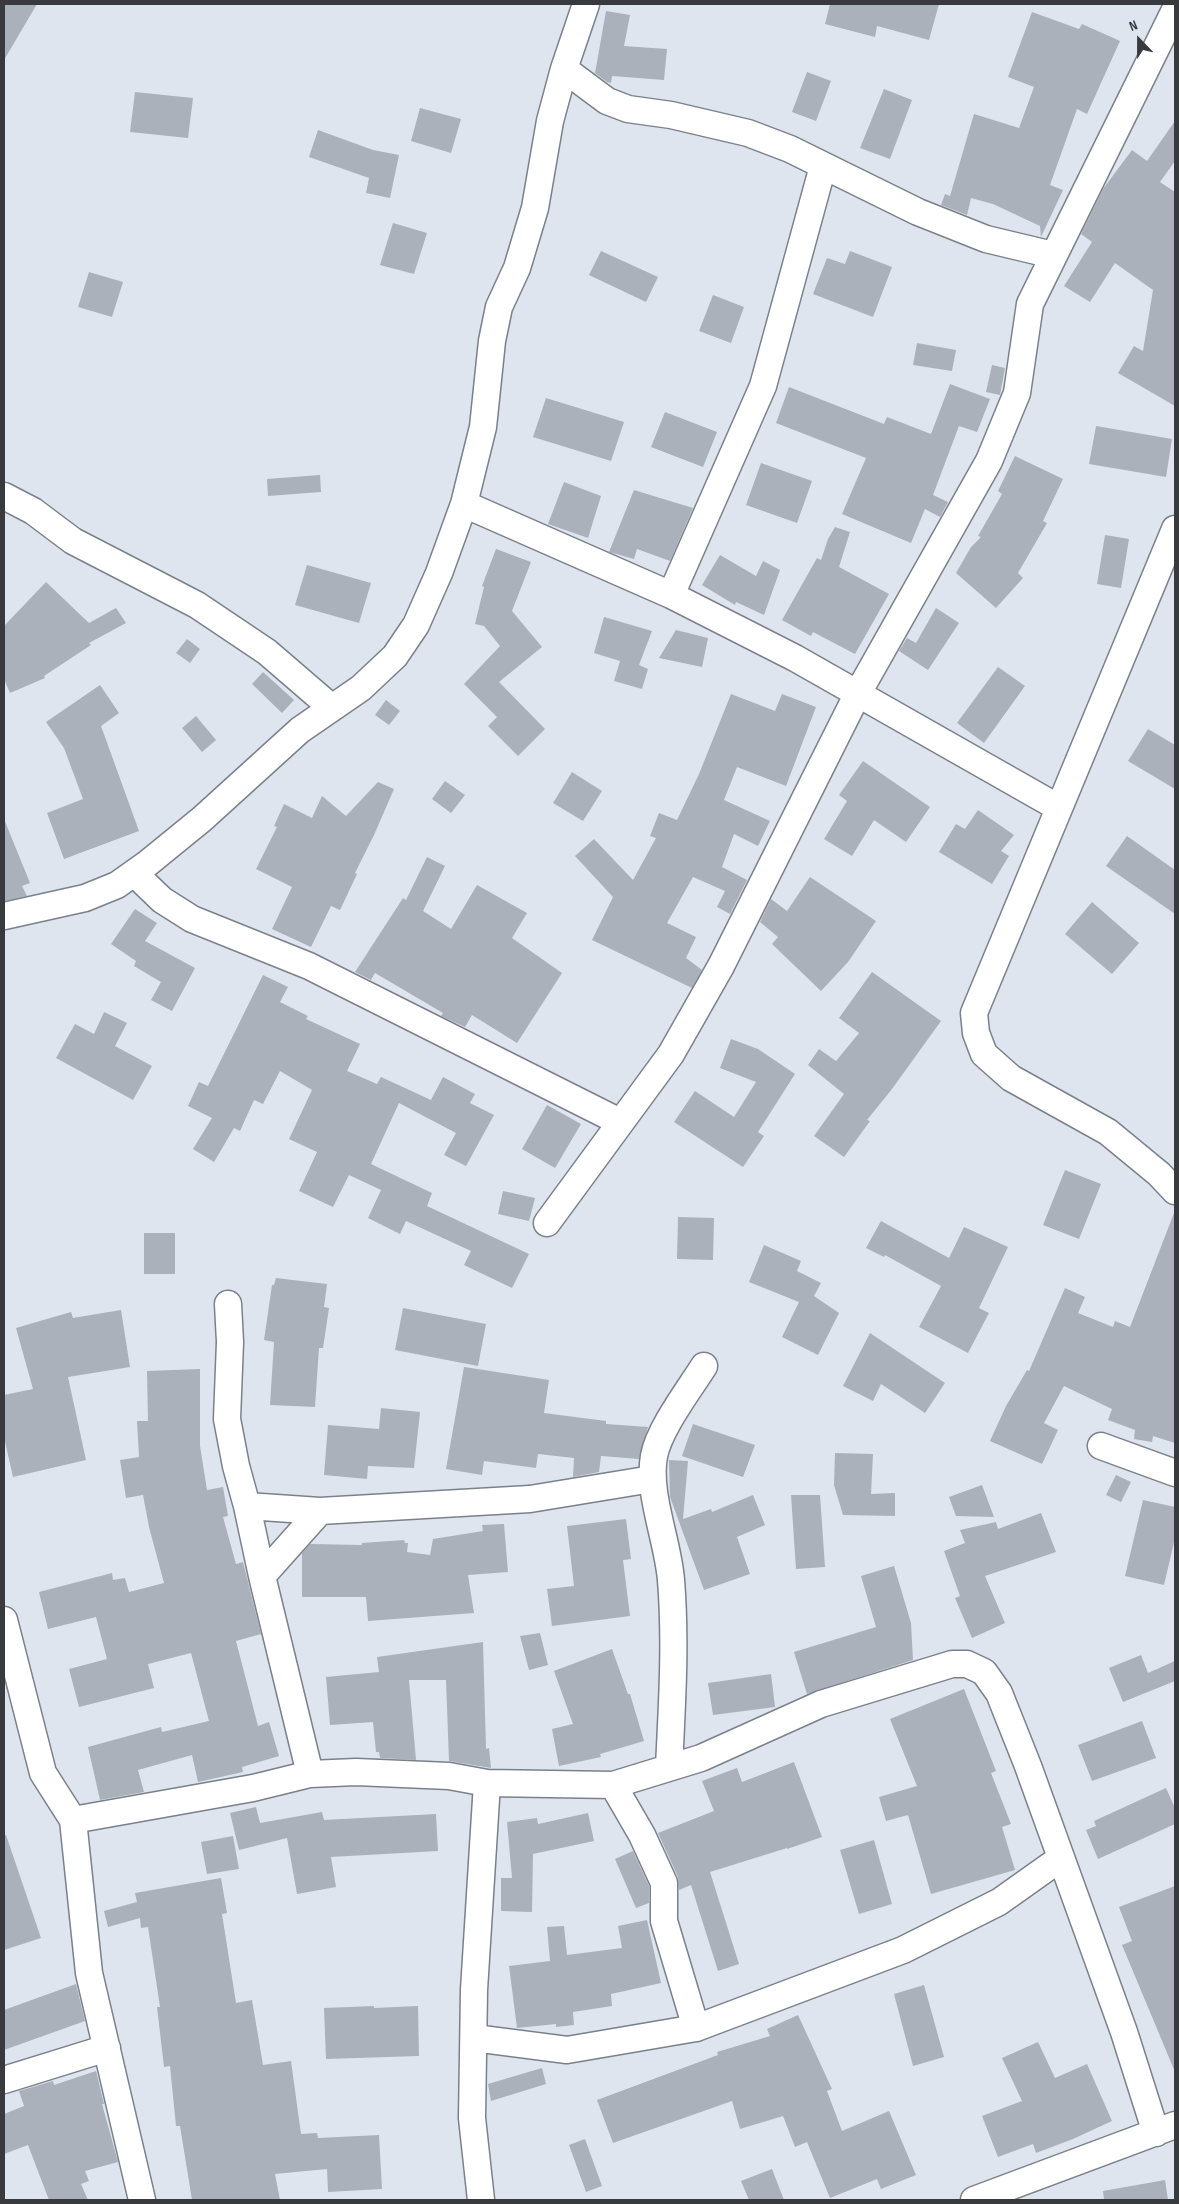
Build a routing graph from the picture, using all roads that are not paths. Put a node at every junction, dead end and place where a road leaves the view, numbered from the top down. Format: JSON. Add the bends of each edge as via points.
{"nodes":[{"id":1,"x":586,"y":4,"type":"edge"},
{"id":2,"x":1170,"y":4,"type":"edge"},
{"id":3,"x":1175,"y":10,"type":"edge"},
{"id":4,"x":564,"y":68,"type":"junction"},
{"id":5,"x":823,"y":166,"type":"junction"},
{"id":6,"x":1053,"y":255,"type":"junction"},
{"id":7,"x":4,"y":496,"type":"edge"},
{"id":8,"x":464,"y":504,"type":"junction"},
{"id":9,"x":1175,"y":529,"type":"edge"},
{"id":10,"x":1170,"y":562,"type":"edge"},
{"id":11,"x":671,"y":595,"type":"junction"},
{"id":12,"x":858,"y":693,"type":"junction"},
{"id":13,"x":332,"y":708,"type":"junction"},
{"id":14,"x":1059,"y":808,"type":"junction"},
{"id":15,"x":134,"y":873,"type":"junction"},
{"id":16,"x":4,"y":916,"type":"edge"},
{"id":17,"x":620,"y":1122,"type":"junction"},
{"id":18,"x":1175,"y":1191,"type":"edge"},
{"id":19,"x":547,"y":1223,"type":"dead end"},
{"id":20,"x":228,"y":1304,"type":"dead end"},
{"id":21,"x":704,"y":1366,"type":"dead end"},
{"id":22,"x":1101,"y":1446,"type":"dead end"},
{"id":23,"x":1175,"y":1473,"type":"edge"},
{"id":24,"x":652,"y":1479,"type":"junction"},
{"id":25,"x":247,"y":1506,"type":"junction"},
{"id":26,"x":320,"y":1510,"type":"junction"},
{"id":27,"x":262,"y":1576,"type":"junction"},
{"id":28,"x":4,"y":1620,"type":"edge"},
{"id":29,"x":669,"y":1767,"type":"junction"},
{"id":30,"x":310,"y":1774,"type":"junction"},
{"id":31,"x":487,"y":1783,"type":"junction"},
{"id":32,"x":613,"y":1785,"type":"junction"},
{"id":33,"x":73,"y":1820,"type":"junction"},
{"id":34,"x":1061,"y":1858,"type":"junction"},
{"id":35,"x":696,"y":2028,"type":"junction"},
{"id":36,"x":474,"y":2038,"type":"junction"},
{"id":37,"x":106,"y":2048,"type":"junction"},
{"id":38,"x":4,"y":2080,"type":"edge"},
{"id":39,"x":1166,"y":2129,"type":"edge"},
{"id":40,"x":142,"y":2200,"type":"edge"},
{"id":41,"x":481,"y":2200,"type":"edge"},
{"id":42,"x":974,"y":2200,"type":"edge"}],
"edges":[{"from":1,"to":4,"type":"street"},
{"from":2,"to":3,"type":"street"},
{"from":3,"to":6,"type":"street"},
{"from":4,"to":5,"type":"street","via":[[606,101],[628,109],[671,115],[748,133]]},
{"from":4,"to":8,"type":"street","via":[[550,121],[535,208],[517,268],[499,307],[483,427]]},
{"from":5,"to":6,"type":"street","via":[[918,212],[986,239]]},
{"from":5,"to":11,"type":"street","via":[[763,386]]},
{"from":6,"to":12,"type":"street","via":[[1030,304],[1017,392],[989,461]]},
{"from":7,"to":13,"type":"street","via":[[32,511],[73,541],[197,605],[267,652]]},
{"from":8,"to":11,"type":"street"},
{"from":8,"to":13,"type":"street","via":[[416,625],[394,656],[361,688]]},
{"from":9,"to":10,"type":"street"},
{"from":10,"to":14,"type":"street"},
{"from":11,"to":12,"type":"street"},
{"from":12,"to":14,"type":"street"},
{"from":12,"to":17,"type":"street","via":[[721,966],[670,1054]]},
{"from":13,"to":15,"type":"street","via":[[300,730],[202,819]]},
{"from":14,"to":18,"type":"street","via":[[974,1013],[976,1033],[984,1054],[1011,1078],[1108,1132]]},
{"from":15,"to":16,"type":"street","via":[[117,885],[85,898]]},
{"from":15,"to":17,"type":"street","via":[[162,900],[192,919],[309,966]]},
{"from":17,"to":19,"type":"street"},
{"from":20,"to":25,"type":"street","via":[[227,1419]]},
{"from":21,"to":24,"type":"street","via":[[660,1437],[654,1455]]},
{"from":22,"to":23,"type":"street"},
{"from":24,"to":26,"type":"street","via":[[530,1499]]},
{"from":24,"to":29,"type":"street","via":[[671,1579],[674,1666]]},
{"from":25,"to":26,"type":"street"},
{"from":25,"to":27,"type":"street"},
{"from":26,"to":27,"type":"street"},
{"from":27,"to":30,"type":"street"},
{"from":28,"to":33,"type":"street","via":[[43,1773]]},
{"from":29,"to":32,"type":"street"},
{"from":29,"to":34,"type":"street","via":[[701,1758],[821,1704],[952,1664],[967,1664],[984,1672],[999,1694]]},
{"from":30,"to":31,"type":"street","via":[[440,1775]]},
{"from":30,"to":33,"type":"street","via":[[253,1788]]},
{"from":31,"to":32,"type":"street"},
{"from":31,"to":36,"type":"street"},
{"from":32,"to":35,"type":"street","via":[[642,1835],[664,1883],[664,1921]]},
{"from":33,"to":37,"type":"street","via":[[89,1973]]},
{"from":34,"to":35,"type":"street","via":[[999,1902],[903,1950]]},
{"from":34,"to":39,"type":"street","via":[[1124,2032]]},
{"from":35,"to":36,"type":"street","via":[[566,2050]]},
{"from":36,"to":41,"type":"street","via":[[472,2118]]},
{"from":37,"to":38,"type":"street"},
{"from":37,"to":40,"type":"street"},
{"from":39,"to":42,"type":"street"}]}
